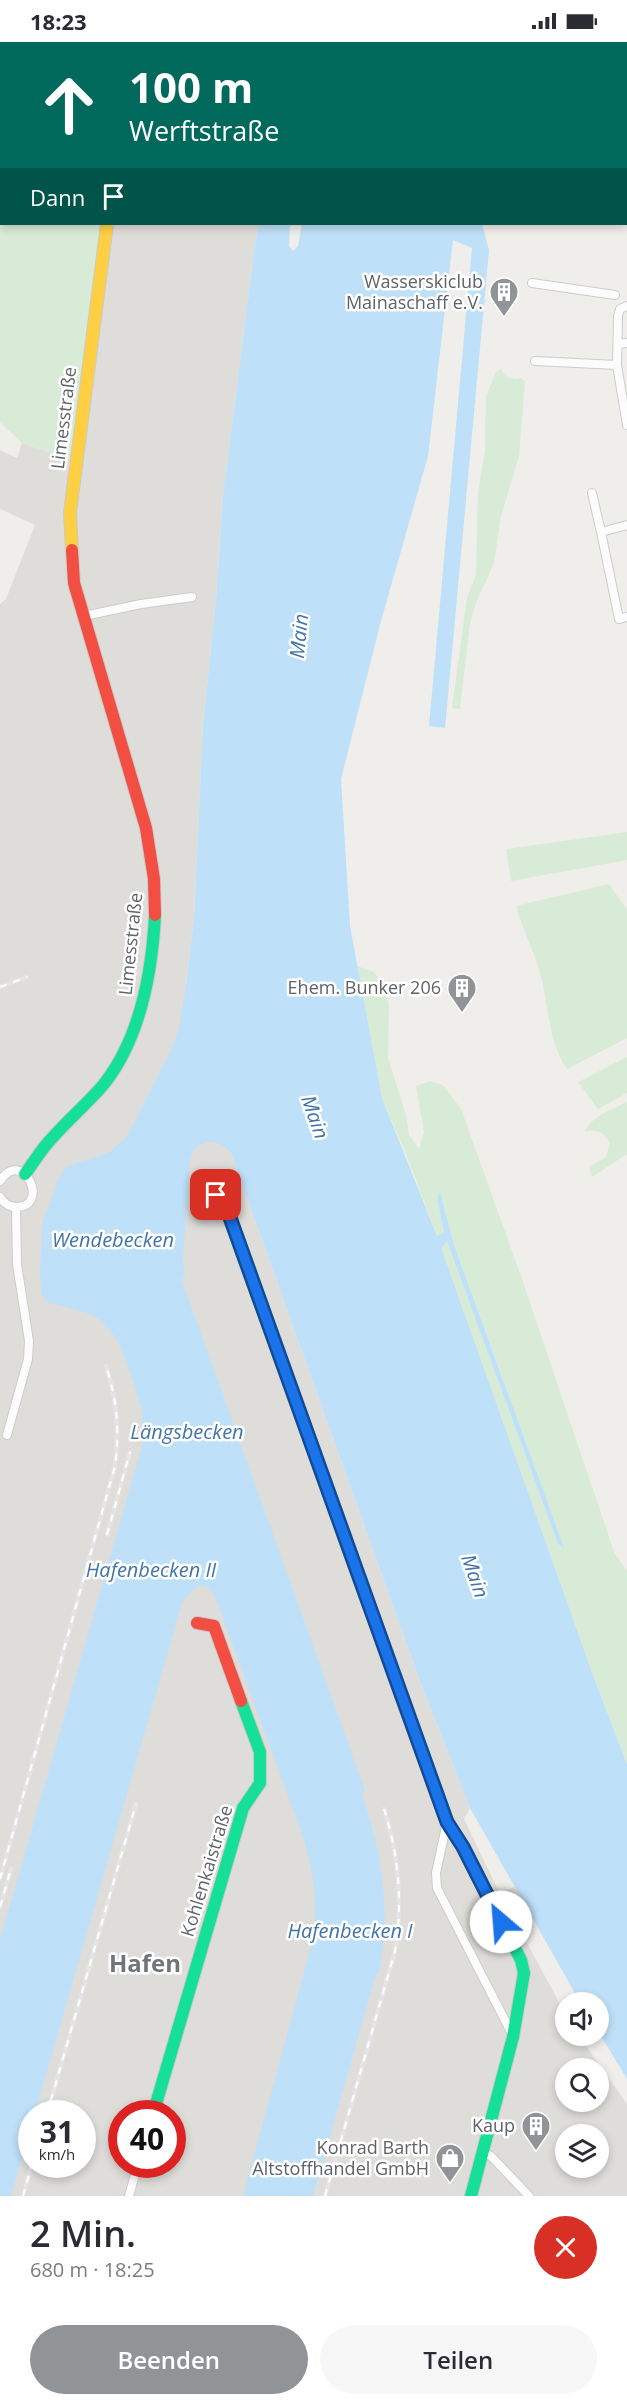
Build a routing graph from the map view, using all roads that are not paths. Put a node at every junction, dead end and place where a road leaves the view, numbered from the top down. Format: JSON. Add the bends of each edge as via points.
{"nodes":[{"id":1,"x":107,"y":225,"type":"edge"},
{"id":2,"x":532,"y":283,"type":"dead end"},
{"id":3,"x":615,"y":295,"type":"dead end"},
{"id":4,"x":627,"y":306,"type":"edge"},
{"id":5,"x":622,"y":343,"type":"edge"},
{"id":6,"x":535,"y":361,"type":"dead end"},
{"id":7,"x":617,"y":366,"type":"junction"},
{"id":8,"x":627,"y":424,"type":"edge"},
{"id":9,"x":592,"y":493,"type":"dead end"},
{"id":10,"x":627,"y":525,"type":"edge"},
{"id":11,"x":601,"y":532,"type":"junction"},
{"id":12,"x":192,"y":597,"type":"dead end"},
{"id":13,"x":84,"y":616,"type":"junction"},
{"id":14,"x":627,"y":617,"type":"edge"},
{"id":15,"x":25,"y":1174,"type":"junction"},
{"id":16,"x":0,"y":1181,"type":"edge"},
{"id":17,"x":216,"y":1195,"type":"dead end"},
{"id":18,"x":0,"y":1197,"type":"edge"},
{"id":19,"x":16,"y":1207,"type":"junction"},
{"id":20,"x":7,"y":1435,"type":"dead end"},
{"id":21,"x":197,"y":1623,"type":"dead end"},
{"id":22,"x":447,"y":1822,"type":"junction"},
{"id":23,"x":513,"y":2037,"type":"junction"},
{"id":24,"x":157,"y":2100,"type":"edge"},
{"id":25,"x":484,"y":2153,"type":"junction"},
{"id":26,"x":134,"y":2178,"type":"edge"},
{"id":27,"x":129,"y":2196,"type":"edge"},
{"id":28,"x":471,"y":2196,"type":"edge"},
{"id":29,"x":529,"y":2196,"type":"edge"}],
"edges":[{"from":1,"to":13,"type":"street","name":"Limesstraße","via":[[70,513],[74,583]]},
{"from":2,"to":3,"type":"street"},
{"from":4,"to":5,"type":"street","via":[[620,309],[618,316]]},
{"from":5,"to":7,"type":"street"},
{"from":6,"to":7,"type":"street"},
{"from":7,"to":8,"type":"street"},
{"from":9,"to":11,"type":"street"},
{"from":10,"to":11,"type":"street"},
{"from":11,"to":14,"type":"street","via":[[619,619]]},
{"from":12,"to":13,"type":"street"},
{"from":13,"to":15,"type":"street","name":"Limesstraße","via":[[148,837],[155,887],[151,951],[142,1004],[127,1047],[111,1075],[51,1139]]},
{"from":15,"to":16,"type":"street","via":[[9,1172]]},
{"from":15,"to":19,"type":"street","via":[[32,1182],[33,1194],[27,1203]]},
{"from":17,"to":22,"type":"street","via":[[228,1212]]},
{"from":18,"to":19,"type":"street"},
{"from":19,"to":20,"type":"street","via":[[17,1264],[29,1341],[28,1359]]},
{"from":21,"to":24,"type":"street","name":"Kohlenkaistraße","via":[[214,1626],[260,1752],[261,1783],[243,1808]]},
{"from":22,"to":23,"type":"street","via":[[523,1967]]},
{"from":22,"to":23,"type":"street","via":[[436,1873],[437,1888]]},
{"from":23,"to":25,"type":"street"},
{"from":25,"to":28,"type":"street"},
{"from":25,"to":29,"type":"street"},
{"from":26,"to":27,"type":"street"}]}
